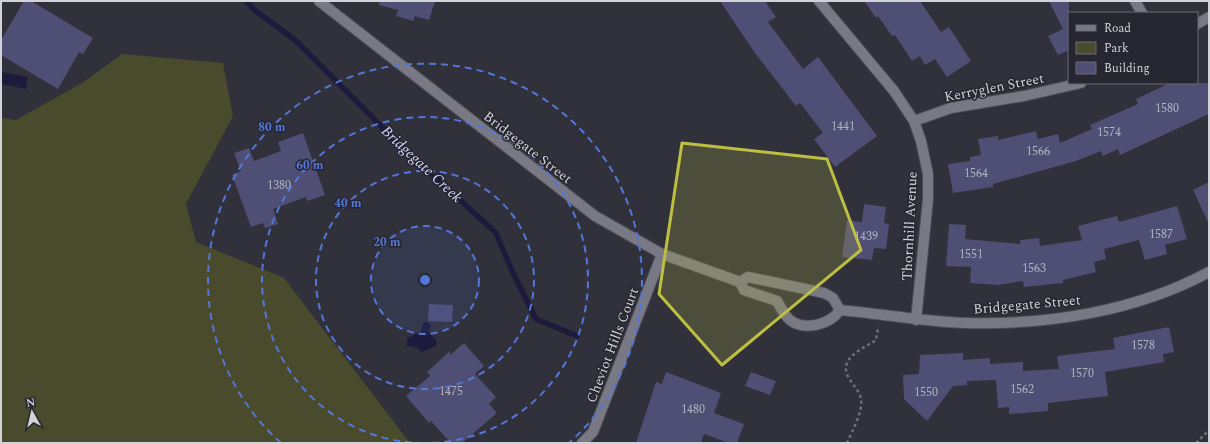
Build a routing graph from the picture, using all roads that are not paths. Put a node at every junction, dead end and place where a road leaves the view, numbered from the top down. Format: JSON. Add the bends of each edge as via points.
{"nodes":[{"id":1,"x":318,"y":1,"type":"edge"},
{"id":2,"x":819,"y":1,"type":"edge"},
{"id":3,"x":1135,"y":1,"type":"edge"},
{"id":4,"x":1141,"y":12,"type":"edge"},
{"id":5,"x":1209,"y":17,"type":"edge"},
{"id":6,"x":1198,"y":23,"type":"edge"},
{"id":7,"x":1077,"y":84,"type":"edge"},
{"id":8,"x":914,"y":121,"type":"junction"},
{"id":9,"x":662,"y":254,"type":"junction"},
{"id":10,"x":1209,"y":272,"type":"edge"},
{"id":11,"x":740,"y":282,"type":"junction"},
{"id":12,"x":789,"y":287,"type":"junction"},
{"id":13,"x":777,"y":301,"type":"junction"},
{"id":14,"x":840,"y":310,"type":"junction"},
{"id":15,"x":916,"y":320,"type":"junction"},
{"id":16,"x":582,"y":443,"type":"edge"}],
"edges":[{"from":1,"to":9,"type":"street","name":"Bridgegate Street","via":[[595,216]]},
{"from":2,"to":8,"type":"street","name":"Thornhill Avenue","via":[[894,91]]},
{"from":3,"to":4,"type":"street"},
{"from":5,"to":6,"type":"street"},
{"from":7,"to":8,"type":"street","name":"Kerryglen Street","via":[[951,108]]},
{"from":8,"to":15,"type":"street","name":"Thornhill Avenue","via":[[928,174]]},
{"from":9,"to":11,"type":"street","name":"Bridgegate Street"},
{"from":9,"to":16,"type":"street","name":"Cheviot Hills Court","via":[[593,432]]},
{"from":10,"to":15,"type":"street","name":"Bridgegate Street","via":[[1190,283],[1149,298],[1099,312],[1022,321],[968,323]]},
{"from":11,"to":12,"type":"street","name":"Bridgegate Street","via":[[748,277]]},
{"from":11,"to":13,"type":"street","name":"Bridgegate Street","via":[[744,290]]},
{"from":12,"to":13,"type":"street","via":[[778,296]]},
{"from":12,"to":14,"type":"street","name":"Bridgegate Street","via":[[824,293],[833,298]]},
{"from":13,"to":14,"type":"street","via":[[785,315],[801,325],[826,322],[835,318]]},
{"from":14,"to":15,"type":"street","name":"Bridgegate Street"}]}
